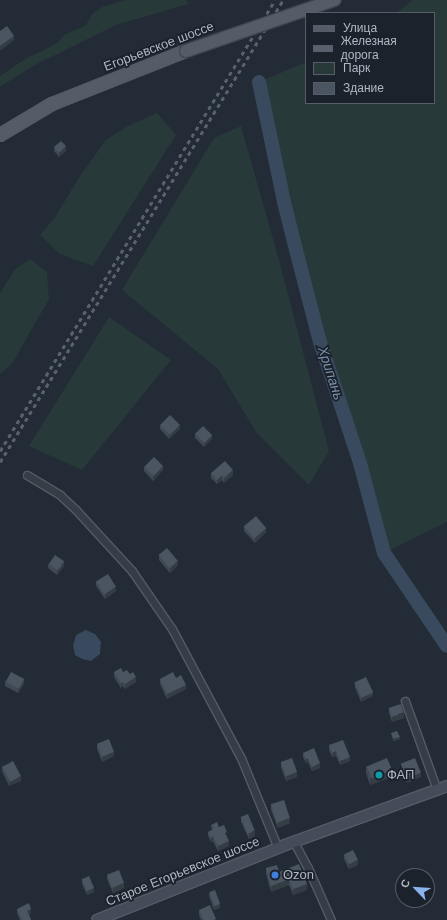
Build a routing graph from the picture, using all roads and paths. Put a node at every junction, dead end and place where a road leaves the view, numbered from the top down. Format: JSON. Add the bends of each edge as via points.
{"nodes":[{"id":1,"x":334,"y":0,"type":"edge"},
{"id":2,"x":0,"y":135,"type":"edge"},
{"id":3,"x":27,"y":476,"type":"dead end"},
{"id":4,"x":405,"y":701,"type":"dead end"},
{"id":5,"x":447,"y":786,"type":"edge"},
{"id":6,"x":437,"y":790,"type":"junction"},
{"id":7,"x":294,"y":842,"type":"junction"},
{"id":8,"x":278,"y":848,"type":"junction"},
{"id":9,"x":97,"y":920,"type":"edge"},
{"id":10,"x":331,"y":920,"type":"edge"}],
"edges":[{"from":1,"to":2,"type":"main road","name":"Егорьевское шоссе","bridge":true,"via":[[186,51],[52,104]]},
{"from":3,"to":8,"type":"street","via":[[60,495],[76,510],[132,571],[172,630],[241,758]]},
{"from":4,"to":6,"type":"street"},
{"from":5,"to":6,"type":"main road","name":"Старое Егорьевское шоссе"},
{"from":6,"to":7,"type":"main road","name":"Старое Егорьевское шоссе"},
{"from":7,"to":8,"type":"main road","name":"Старое Егорьевское шоссе"},
{"from":7,"to":10,"type":"street"},
{"from":8,"to":9,"type":"main road","name":"Старое Егорьевское шоссе"}]}
